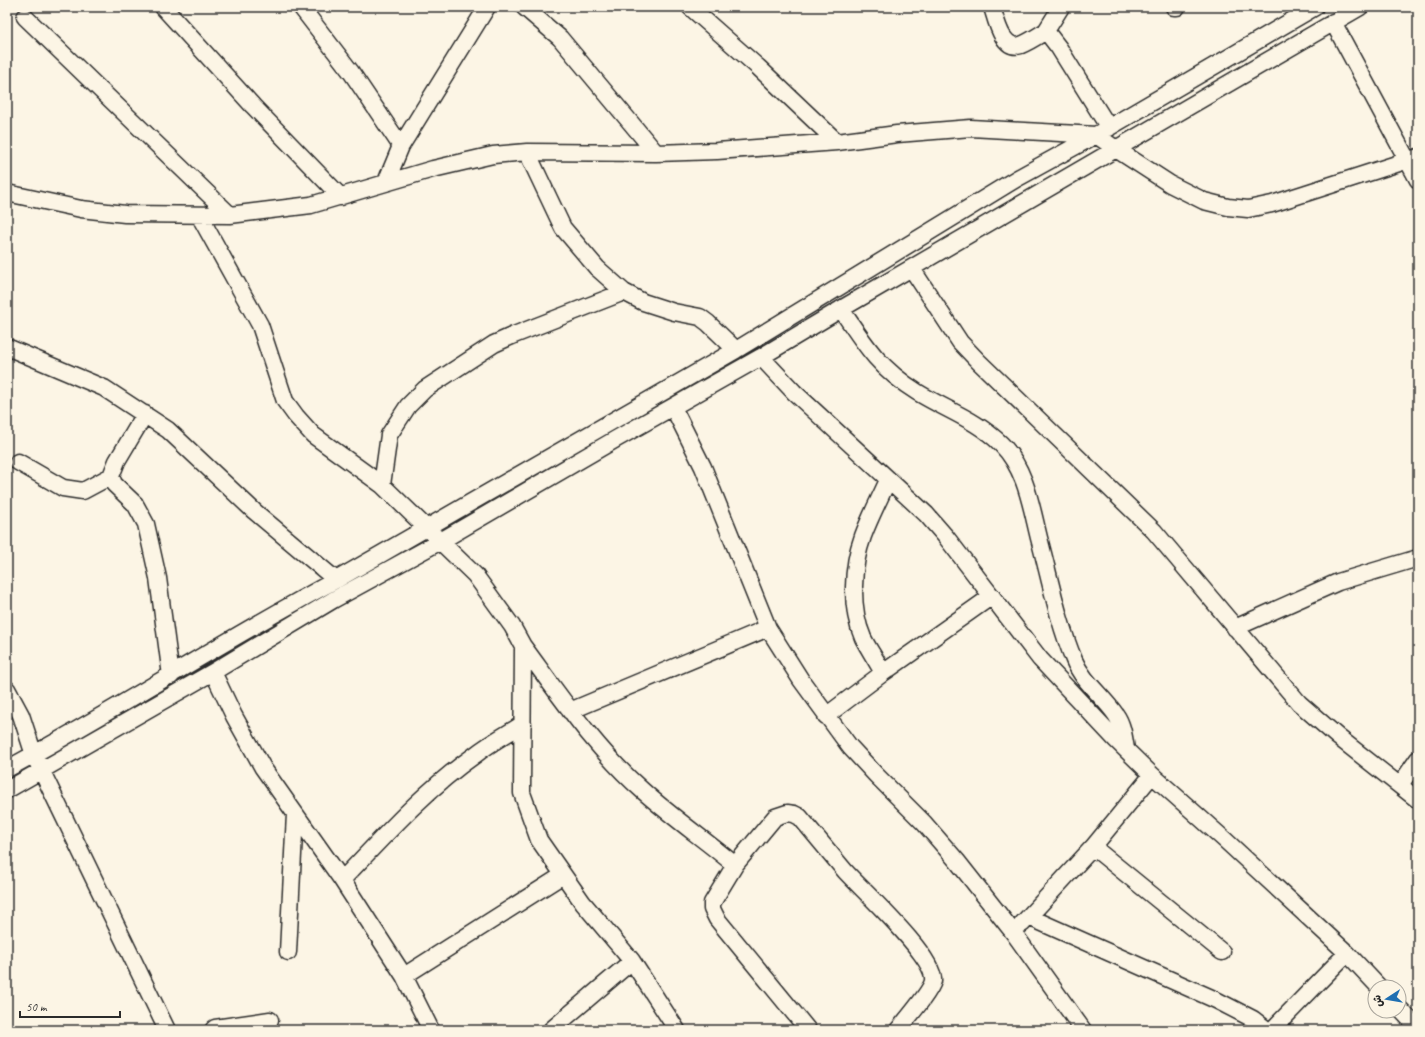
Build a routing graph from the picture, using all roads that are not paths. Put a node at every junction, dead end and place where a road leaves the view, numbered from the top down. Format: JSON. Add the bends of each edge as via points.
{"nodes":[{"id":1,"x":163,"y":7,"type":"edge"},
{"id":2,"x":302,"y":7,"type":"edge"},
{"id":3,"x":487,"y":7,"type":"edge"},
{"id":4,"x":524,"y":7,"type":"edge"},
{"id":5,"x":691,"y":7,"type":"edge"},
{"id":6,"x":992,"y":7,"type":"edge"},
{"id":7,"x":1061,"y":7,"type":"edge"},
{"id":8,"x":1174,"y":7,"type":"edge"},
{"id":9,"x":1178,"y":7,"type":"edge"},
{"id":10,"x":1315,"y":7,"type":"edge"},
{"id":11,"x":1360,"y":7,"type":"edge"},
{"id":12,"x":26,"y":17,"type":"dead end"},
{"id":13,"x":1333,"y":22,"type":"junction"},
{"id":14,"x":1046,"y":31,"type":"junction"},
{"id":15,"x":1103,"y":131,"type":"junction"},
{"id":16,"x":836,"y":142,"type":"junction"},
{"id":17,"x":401,"y":146,"type":"junction"},
{"id":18,"x":1116,"y":150,"type":"junction"},
{"id":19,"x":527,"y":152,"type":"junction"},
{"id":20,"x":656,"y":153,"type":"junction"},
{"id":21,"x":1413,"y":159,"type":"edge"},
{"id":22,"x":1418,"y":180,"type":"edge"},
{"id":23,"x":386,"y":182,"type":"junction"},
{"id":24,"x":7,"y":193,"type":"edge"},
{"id":25,"x":341,"y":197,"type":"junction"},
{"id":26,"x":198,"y":215,"type":"junction"},
{"id":27,"x":230,"y":215,"type":"junction"},
{"id":28,"x":912,"y":269,"type":"junction"},
{"id":29,"x":838,"y":288,"type":"junction"},
{"id":30,"x":624,"y":292,"type":"junction"},
{"id":31,"x":844,"y":307,"type":"junction"},
{"id":32,"x":7,"y":347,"type":"edge"},
{"id":33,"x":736,"y":350,"type":"junction"},
{"id":34,"x":761,"y":357,"type":"junction"},
{"id":35,"x":673,"y":407,"type":"junction"},
{"id":36,"x":145,"y":414,"type":"junction"},
{"id":37,"x":18,"y":462,"type":"dead end"},
{"id":38,"x":111,"y":476,"type":"junction"},
{"id":39,"x":888,"y":480,"type":"junction"},
{"id":40,"x":382,"y":485,"type":"junction"},
{"id":41,"x":427,"y":528,"type":"junction"},
{"id":42,"x":439,"y":542,"type":"junction"},
{"id":43,"x":1418,"y":558,"type":"edge"},
{"id":44,"x":336,"y":580,"type":"junction"},
{"id":45,"x":992,"y":596,"type":"junction"},
{"id":46,"x":768,"y":628,"type":"junction"},
{"id":47,"x":1235,"y":628,"type":"junction"},
{"id":48,"x":523,"y":646,"type":"junction"},
{"id":49,"x":213,"y":672,"type":"junction"},
{"id":50,"x":883,"y":673,"type":"junction"},
{"id":51,"x":171,"y":676,"type":"junction"},
{"id":52,"x":7,"y":689,"type":"edge"},
{"id":53,"x":570,"y":711,"type":"junction"},
{"id":54,"x":826,"y":716,"type":"junction"},
{"id":55,"x":523,"y":724,"type":"junction"},
{"id":56,"x":1126,"y":749,"type":"junction"},
{"id":57,"x":34,"y":755,"type":"junction"},
{"id":58,"x":1418,"y":759,"type":"edge"},
{"id":59,"x":7,"y":770,"type":"edge"},
{"id":60,"x":42,"y":770,"type":"junction"},
{"id":61,"x":1152,"y":775,"type":"junction"},
{"id":62,"x":1400,"y":785,"type":"junction"},
{"id":63,"x":7,"y":790,"type":"edge"},
{"id":64,"x":1418,"y":800,"type":"edge"},
{"id":65,"x":295,"y":814,"type":"junction"},
{"id":66,"x":1093,"y":847,"type":"junction"},
{"id":67,"x":735,"y":865,"type":"junction"},
{"id":68,"x":563,"y":875,"type":"junction"},
{"id":69,"x":342,"y":880,"type":"junction"},
{"id":70,"x":1029,"y":917,"type":"junction"},
{"id":71,"x":1013,"y":932,"type":"junction"},
{"id":72,"x":288,"y":952,"type":"dead end"},
{"id":73,"x":1222,"y":952,"type":"dead end"},
{"id":74,"x":1347,"y":953,"type":"junction"},
{"id":75,"x":632,"y":961,"type":"junction"},
{"id":76,"x":404,"y":976,"type":"junction"},
{"id":77,"x":1371,"y":979,"type":"edge"},
{"id":78,"x":1407,"y":1016,"type":"edge"},
{"id":79,"x":270,"y":1020,"type":"dead end"},
{"id":80,"x":1418,"y":1028,"type":"edge"},
{"id":81,"x":167,"y":1030,"type":"edge"},
{"id":82,"x":213,"y":1030,"type":"edge"},
{"id":83,"x":431,"y":1030,"type":"edge"},
{"id":84,"x":551,"y":1030,"type":"edge"},
{"id":85,"x":677,"y":1030,"type":"edge"},
{"id":86,"x":808,"y":1030,"type":"edge"},
{"id":87,"x":898,"y":1030,"type":"edge"},
{"id":88,"x":1083,"y":1030,"type":"edge"},
{"id":89,"x":1267,"y":1030,"type":"edge"},
{"id":90,"x":1272,"y":1030,"type":"edge"}],
"edges":[{"from":1,"to":25,"type":"street","via":[[248,101]]},
{"from":2,"to":17,"type":"street","via":[[351,72]]},
{"from":3,"to":17,"type":"street"},
{"from":4,"to":20,"type":"street","via":[[560,38]]},
{"from":5,"to":16,"type":"street"},
{"from":6,"to":14,"type":"street","via":[[1002,34],[1006,41],[1013,45],[1020,45]]},
{"from":7,"to":14,"type":"street"},
{"from":8,"to":9,"type":"street"},
{"from":10,"to":15,"type":"street"},
{"from":11,"to":13,"type":"street"},
{"from":12,"to":27,"type":"street"},
{"from":13,"to":18,"type":"street"},
{"from":13,"to":21,"type":"street"},
{"from":14,"to":15,"type":"street","via":[[1059,48]]},
{"from":15,"to":16,"type":"street","via":[[971,128]]},
{"from":15,"to":18,"type":"street"},
{"from":15,"to":29,"type":"street","via":[[1016,179]]},
{"from":16,"to":20,"type":"street"},
{"from":17,"to":23,"type":"street"},
{"from":18,"to":21,"type":"street","via":[[1170,184],[1204,201],[1248,209],[1272,204]]},
{"from":18,"to":28,"type":"street"},
{"from":19,"to":20,"type":"street"},
{"from":19,"to":23,"type":"street","via":[[486,156]]},
{"from":19,"to":30,"type":"street","via":[[563,228],[597,268]]},
{"from":21,"to":22,"type":"street"},
{"from":23,"to":25,"type":"street"},
{"from":24,"to":26,"type":"street","via":[[81,209],[125,214]]},
{"from":25,"to":27,"type":"street","via":[[311,205]]},
{"from":26,"to":27,"type":"street"},
{"from":26,"to":40,"type":"street","via":[[260,325],[289,406],[313,435]]},
{"from":28,"to":31,"type":"street"},
{"from":28,"to":47,"type":"street","via":[[960,342],[1154,531]]},
{"from":29,"to":31,"type":"street"},
{"from":29,"to":33,"type":"street"},
{"from":30,"to":33,"type":"street","via":[[657,308],[700,317]]},
{"from":30,"to":40,"type":"street","via":[[514,334],[494,344],[425,389],[408,406],[389,435]]},
{"from":31,"to":34,"type":"street"},
{"from":31,"to":56,"type":"street","via":[[872,355],[887,371],[918,392],[982,427],[1002,446],[1016,465],[1024,480],[1057,610],[1074,662],[1117,716],[1123,728]]},
{"from":32,"to":36,"type":"street","via":[[104,388]]},
{"from":33,"to":41,"type":"street"},
{"from":34,"to":35,"type":"street"},
{"from":34,"to":39,"type":"street","via":[[794,392]]},
{"from":35,"to":42,"type":"street"},
{"from":35,"to":46,"type":"street","via":[[703,467]]},
{"from":36,"to":38,"type":"street"},
{"from":36,"to":44,"type":"street","via":[[168,430],[254,511]]},
{"from":37,"to":38,"type":"street","via":[[63,488],[84,491]]},
{"from":38,"to":51,"type":"street","via":[[114,484],[135,504],[146,524],[158,578]]},
{"from":39,"to":45,"type":"street","via":[[931,520]]},
{"from":39,"to":50,"type":"street","via":[[863,537],[855,571],[854,591],[861,631]]},
{"from":40,"to":41,"type":"street"},
{"from":41,"to":42,"type":"street"},
{"from":41,"to":44,"type":"street"},
{"from":42,"to":48,"type":"street","via":[[475,575],[512,626]]},
{"from":42,"to":49,"type":"street","via":[[352,589]]},
{"from":43,"to":47,"type":"street","via":[[1338,582]]},
{"from":44,"to":51,"type":"street"},
{"from":45,"to":50,"type":"street"},
{"from":45,"to":56,"type":"street","via":[[1040,659]]},
{"from":46,"to":53,"type":"street"},
{"from":46,"to":54,"type":"street"},
{"from":47,"to":62,"type":"street","via":[[1300,703],[1338,737]]},
{"from":48,"to":53,"type":"street"},
{"from":48,"to":55,"type":"street"},
{"from":49,"to":60,"type":"street"},
{"from":49,"to":65,"type":"street","via":[[263,768]]},
{"from":50,"to":54,"type":"street"},
{"from":51,"to":57,"type":"street"},
{"from":52,"to":57,"type":"street","via":[[22,715]]},
{"from":53,"to":67,"type":"street","via":[[643,792]]},
{"from":54,"to":71,"type":"street","via":[[866,764],[957,861]]},
{"from":55,"to":68,"type":"street","via":[[522,793],[539,840]]},
{"from":55,"to":69,"type":"street","via":[[473,756],[438,784],[403,816]]},
{"from":56,"to":61,"type":"street"},
{"from":57,"to":59,"type":"street"},
{"from":57,"to":60,"type":"street"},
{"from":58,"to":62,"type":"street"},
{"from":60,"to":63,"type":"street"},
{"from":60,"to":81,"type":"street"},
{"from":61,"to":66,"type":"street"},
{"from":61,"to":74,"type":"street"},
{"from":62,"to":64,"type":"street"},
{"from":65,"to":69,"type":"street"},
{"from":65,"to":72,"type":"street"},
{"from":66,"to":70,"type":"street"},
{"from":66,"to":73,"type":"street"},
{"from":67,"to":86,"type":"street","via":[[712,903],[712,909],[717,919]]},
{"from":67,"to":87,"type":"street","via":[[775,816],[787,813],[800,817],[844,870],[908,936],[930,967],[933,974],[931,986]]},
{"from":68,"to":75,"type":"street"},
{"from":68,"to":76,"type":"street"},
{"from":69,"to":76,"type":"street"},
{"from":70,"to":71,"type":"street"},
{"from":70,"to":89,"type":"street","via":[[1216,1000],[1253,1019]]},
{"from":71,"to":88,"type":"street"},
{"from":74,"to":77,"type":"street"},
{"from":74,"to":90,"type":"street"},
{"from":75,"to":84,"type":"street"},
{"from":75,"to":85,"type":"street"},
{"from":76,"to":83,"type":"street"},
{"from":78,"to":80,"type":"street"},
{"from":79,"to":82,"type":"street"}]}
